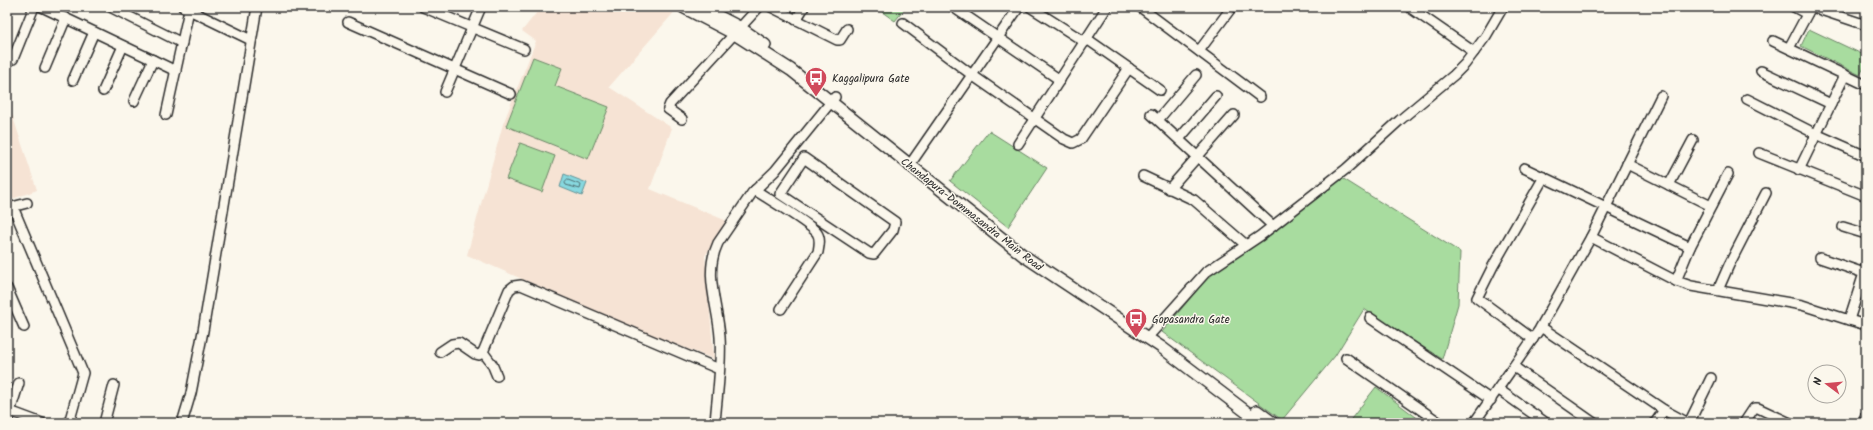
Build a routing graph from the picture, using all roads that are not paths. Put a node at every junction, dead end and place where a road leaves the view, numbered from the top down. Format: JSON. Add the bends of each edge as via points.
{"nodes":[{"id":1,"x":34,"y":7,"type":"edge"},
{"id":2,"x":42,"y":7,"type":"edge"},
{"id":3,"x":110,"y":7,"type":"edge"},
{"id":4,"x":423,"y":7,"type":"edge"},
{"id":5,"x":481,"y":7,"type":"edge"},
{"id":6,"x":683,"y":7,"type":"edge"},
{"id":7,"x":700,"y":7,"type":"edge"},
{"id":8,"x":759,"y":7,"type":"edge"},
{"id":9,"x":771,"y":7,"type":"edge"},
{"id":10,"x":804,"y":7,"type":"edge"},
{"id":11,"x":953,"y":7,"type":"edge"},
{"id":12,"x":1019,"y":7,"type":"edge"},
{"id":13,"x":1030,"y":7,"type":"edge"},
{"id":14,"x":1107,"y":7,"type":"edge"},
{"id":15,"x":1140,"y":7,"type":"edge"},
{"id":16,"x":1232,"y":7,"type":"edge"},
{"id":17,"x":1409,"y":7,"type":"edge"},
{"id":18,"x":1503,"y":7,"type":"edge"},
{"id":19,"x":1794,"y":7,"type":"edge"},
{"id":20,"x":256,"y":8,"type":"edge"},
{"id":21,"x":186,"y":9,"type":"edge"},
{"id":22,"x":1810,"y":9,"type":"edge"},
{"id":23,"x":66,"y":18,"type":"junction"},
{"id":24,"x":796,"y":20,"type":"junction"},
{"id":25,"x":348,"y":22,"type":"dead end"},
{"id":26,"x":902,"y":24,"type":"dead end"},
{"id":27,"x":1866,"y":25,"type":"edge"},
{"id":28,"x":472,"y":27,"type":"junction"},
{"id":29,"x":847,"y":29,"type":"dead end"},
{"id":30,"x":736,"y":30,"type":"junction"},
{"id":31,"x":94,"y":32,"type":"junction"},
{"id":32,"x":999,"y":38,"type":"junction"},
{"id":33,"x":251,"y":40,"type":"junction"},
{"id":34,"x":1086,"y":41,"type":"junction"},
{"id":35,"x":1773,"y":41,"type":"dead end"},
{"id":36,"x":182,"y":43,"type":"junction"},
{"id":37,"x":123,"y":46,"type":"junction"},
{"id":38,"x":1789,"y":48,"type":"junction"},
{"id":39,"x":524,"y":49,"type":"dead end"},
{"id":40,"x":1199,"y":51,"type":"junction"},
{"id":41,"x":1474,"y":52,"type":"junction"},
{"id":42,"x":13,"y":59,"type":"dead end"},
{"id":43,"x":153,"y":60,"type":"junction"},
{"id":44,"x":45,"y":68,"type":"dead end"},
{"id":45,"x":1129,"y":68,"type":"junction"},
{"id":46,"x":455,"y":69,"type":"junction"},
{"id":47,"x":176,"y":70,"type":"junction"},
{"id":48,"x":1761,"y":71,"type":"dead end"},
{"id":49,"x":972,"y":75,"type":"junction"},
{"id":50,"x":1196,"y":75,"type":"dead end"},
{"id":51,"x":1845,"y":75,"type":"junction"},
{"id":52,"x":73,"y":80,"type":"dead end"},
{"id":53,"x":1060,"y":80,"type":"junction"},
{"id":54,"x":1866,"y":85,"type":"edge"},
{"id":55,"x":1160,"y":90,"type":"dead end"},
{"id":56,"x":103,"y":91,"type":"dead end"},
{"id":57,"x":445,"y":92,"type":"dead end"},
{"id":58,"x":511,"y":94,"type":"dead end"},
{"id":59,"x":1216,"y":96,"type":"dead end"},
{"id":60,"x":1661,"y":96,"type":"dead end"},
{"id":61,"x":1260,"y":97,"type":"dead end"},
{"id":62,"x":1747,"y":99,"type":"dead end"},
{"id":63,"x":832,"y":100,"type":"junction"},
{"id":64,"x":134,"y":101,"type":"dead end"},
{"id":65,"x":1831,"y":104,"type":"junction"},
{"id":66,"x":1151,"y":114,"type":"dead end"},
{"id":67,"x":166,"y":115,"type":"dead end"},
{"id":68,"x":1234,"y":116,"type":"dead end"},
{"id":69,"x":682,"y":119,"type":"dead end"},
{"id":70,"x":1035,"y":119,"type":"junction"},
{"id":71,"x":1158,"y":120,"type":"junction"},
{"id":72,"x":1816,"y":134,"type":"junction"},
{"id":73,"x":1179,"y":139,"type":"junction"},
{"id":74,"x":1694,"y":140,"type":"dead end"},
{"id":75,"x":1018,"y":144,"type":"dead end"},
{"id":76,"x":1759,"y":153,"type":"dead end"},
{"id":77,"x":1866,"y":156,"type":"edge"},
{"id":78,"x":1198,"y":157,"type":"junction"},
{"id":79,"x":911,"y":164,"type":"junction"},
{"id":80,"x":1627,"y":164,"type":"junction"},
{"id":81,"x":779,"y":165,"type":"junction"},
{"id":82,"x":1524,"y":168,"type":"dead end"},
{"id":83,"x":1799,"y":170,"type":"junction"},
{"id":84,"x":792,"y":174,"type":"junction"},
{"id":85,"x":1728,"y":174,"type":"dead end"},
{"id":86,"x":1143,"y":176,"type":"dead end"},
{"id":87,"x":1544,"y":177,"type":"junction"},
{"id":88,"x":1669,"y":185,"type":"junction"},
{"id":89,"x":1170,"y":189,"type":"junction"},
{"id":90,"x":755,"y":190,"type":"junction"},
{"id":91,"x":1766,"y":193,"type":"dead end"},
{"id":92,"x":1866,"y":196,"type":"edge"},
{"id":93,"x":27,"y":203,"type":"dead end"},
{"id":94,"x":1605,"y":205,"type":"junction"},
{"id":95,"x":1711,"y":206,"type":"junction"},
{"id":96,"x":10,"y":208,"type":"edge"},
{"id":97,"x":1273,"y":226,"type":"junction"},
{"id":98,"x":1843,"y":227,"type":"dead end"},
{"id":99,"x":1866,"y":234,"type":"edge"},
{"id":100,"x":1591,"y":237,"type":"junction"},
{"id":101,"x":1246,"y":245,"type":"junction"},
{"id":102,"x":1690,"y":247,"type":"junction"},
{"id":103,"x":1820,"y":258,"type":"dead end"},
{"id":104,"x":1865,"y":270,"type":"edge"},
{"id":105,"x":1676,"y":281,"type":"junction"},
{"id":106,"x":7,"y":288,"type":"edge"},
{"id":107,"x":1718,"y":290,"type":"junction"},
{"id":108,"x":781,"y":309,"type":"dead end"},
{"id":109,"x":1370,"y":318,"type":"dead end"},
{"id":110,"x":1849,"y":320,"type":"junction"},
{"id":111,"x":1866,"y":325,"type":"edge"},
{"id":112,"x":24,"y":327,"type":"dead end"},
{"id":113,"x":1541,"y":327,"type":"junction"},
{"id":114,"x":1149,"y":335,"type":"junction"},
{"id":115,"x":1533,"y":339,"type":"junction"},
{"id":116,"x":440,"y":352,"type":"dead end"},
{"id":117,"x":483,"y":352,"type":"junction"},
{"id":118,"x":1346,"y":358,"type":"dead end"},
{"id":119,"x":1514,"y":367,"type":"junction"},
{"id":120,"x":719,"y":369,"type":"junction"},
{"id":121,"x":497,"y":376,"type":"dead end"},
{"id":122,"x":1711,"y":378,"type":"dead end"},
{"id":123,"x":19,"y":383,"type":"dead end"},
{"id":124,"x":114,"y":385,"type":"dead end"},
{"id":125,"x":1498,"y":390,"type":"junction"},
{"id":126,"x":1491,"y":400,"type":"junction"},
{"id":127,"x":1664,"y":410,"type":"junction"},
{"id":128,"x":8,"y":411,"type":"edge"},
{"id":129,"x":7,"y":421,"type":"edge"},
{"id":130,"x":42,"y":423,"type":"edge"},
{"id":131,"x":70,"y":423,"type":"edge"},
{"id":132,"x":104,"y":423,"type":"edge"},
{"id":133,"x":182,"y":423,"type":"edge"},
{"id":134,"x":715,"y":423,"type":"edge"},
{"id":135,"x":1261,"y":423,"type":"edge"},
{"id":136,"x":1273,"y":423,"type":"edge"},
{"id":137,"x":1440,"y":423,"type":"edge"},
{"id":138,"x":1474,"y":423,"type":"edge"},
{"id":139,"x":1546,"y":423,"type":"edge"},
{"id":140,"x":1594,"y":423,"type":"edge"},
{"id":141,"x":1655,"y":423,"type":"edge"},
{"id":142,"x":1688,"y":423,"type":"edge"},
{"id":143,"x":1744,"y":423,"type":"edge"},
{"id":144,"x":1790,"y":423,"type":"edge"}],
"edges":[{"from":1,"to":42,"type":"street"},
{"from":2,"to":23,"type":"street"},
{"from":3,"to":36,"type":"street"},
{"from":4,"to":28,"type":"street"},
{"from":5,"to":28,"type":"street"},
{"from":6,"to":30,"type":"main road","name":"Chandapura-Dommasandra Main Road"},
{"from":7,"to":30,"type":"main road","name":"Chandapura-Dommasandra Main Road"},
{"from":8,"to":30,"type":"street"},
{"from":9,"to":24,"type":"street"},
{"from":10,"to":24,"type":"street"},
{"from":11,"to":32,"type":"street"},
{"from":12,"to":32,"type":"street"},
{"from":13,"to":34,"type":"street"},
{"from":14,"to":34,"type":"street"},
{"from":15,"to":40,"type":"street"},
{"from":16,"to":40,"type":"street"},
{"from":17,"to":41,"type":"street"},
{"from":18,"to":41,"type":"street"},
{"from":19,"to":22,"type":"street"},
{"from":20,"to":33,"type":"street"},
{"from":21,"to":33,"type":"street"},
{"from":21,"to":36,"type":"street"},
{"from":22,"to":27,"type":"street"},
{"from":22,"to":38,"type":"street"},
{"from":23,"to":31,"type":"street"},
{"from":23,"to":44,"type":"street"},
{"from":24,"to":29,"type":"street","via":[[837,40],[840,40]]},
{"from":25,"to":46,"type":"street"},
{"from":26,"to":49,"type":"street"},
{"from":28,"to":39,"type":"street"},
{"from":28,"to":46,"type":"street"},
{"from":30,"to":63,"type":"main road","name":"Chandapura-Dommasandra Main Road"},
{"from":30,"to":69,"type":"street","via":[[668,107]]},
{"from":31,"to":37,"type":"street"},
{"from":31,"to":52,"type":"street"},
{"from":32,"to":49,"type":"street"},
{"from":32,"to":53,"type":"street"},
{"from":33,"to":133,"type":"street","via":[[201,339],[191,393]]},
{"from":34,"to":45,"type":"street"},
{"from":34,"to":53,"type":"street"},
{"from":35,"to":38,"type":"street"},
{"from":36,"to":47,"type":"street"},
{"from":37,"to":43,"type":"street"},
{"from":37,"to":56,"type":"street"},
{"from":38,"to":51,"type":"street"},
{"from":40,"to":61,"type":"street"},
{"from":41,"to":97,"type":"street","via":[[1454,75],[1346,169]]},
{"from":43,"to":47,"type":"street"},
{"from":43,"to":64,"type":"street"},
{"from":45,"to":55,"type":"street"},
{"from":45,"to":70,"type":"street","via":[[1081,139],[1073,143]]},
{"from":46,"to":57,"type":"street"},
{"from":46,"to":58,"type":"street"},
{"from":47,"to":67,"type":"street"},
{"from":48,"to":65,"type":"street"},
{"from":49,"to":70,"type":"street"},
{"from":49,"to":79,"type":"street"},
{"from":50,"to":71,"type":"street"},
{"from":51,"to":54,"type":"street"},
{"from":51,"to":65,"type":"street"},
{"from":53,"to":70,"type":"street"},
{"from":59,"to":73,"type":"street"},
{"from":60,"to":80,"type":"street"},
{"from":62,"to":72,"type":"street"},
{"from":63,"to":79,"type":"main road","name":"Chandapura-Dommasandra Main Road"},
{"from":63,"to":81,"type":"street"},
{"from":65,"to":72,"type":"street"},
{"from":66,"to":71,"type":"street"},
{"from":68,"to":78,"type":"street"},
{"from":70,"to":75,"type":"street"},
{"from":71,"to":73,"type":"street"},
{"from":72,"to":77,"type":"street"},
{"from":72,"to":83,"type":"street"},
{"from":73,"to":78,"type":"street"},
{"from":74,"to":88,"type":"street"},
{"from":76,"to":83,"type":"street"},
{"from":78,"to":89,"type":"street"},
{"from":78,"to":97,"type":"street"},
{"from":79,"to":114,"type":"main road","name":"Chandapura-Dommasandra Main Road","via":[[1024,256]]},
{"from":80,"to":88,"type":"street"},
{"from":80,"to":94,"type":"street"},
{"from":81,"to":84,"type":"street"},
{"from":81,"to":90,"type":"street"},
{"from":82,"to":87,"type":"street"},
{"from":83,"to":92,"type":"street"},
{"from":84,"to":84,"type":"street","via":[[804,158],[807,159],[895,222],[893,230],[874,254],[869,253],[781,196],[780,191]]},
{"from":85,"to":95,"type":"street"},
{"from":86,"to":89,"type":"street"},
{"from":87,"to":94,"type":"street"},
{"from":87,"to":115,"type":"street","via":[[1477,298]]},
{"from":88,"to":95,"type":"street"},
{"from":89,"to":101,"type":"street","via":[[1194,200]]},
{"from":90,"to":108,"type":"street","via":[[817,233],[819,237],[818,252]]},
{"from":90,"to":120,"type":"street","via":[[718,243],[711,262],[720,336]]},
{"from":91,"to":107,"type":"street"},
{"from":93,"to":96,"type":"street"},
{"from":94,"to":100,"type":"street"},
{"from":94,"to":102,"type":"street"},
{"from":95,"to":102,"type":"street"},
{"from":96,"to":131,"type":"street","via":[[83,373]]},
{"from":97,"to":101,"type":"street"},
{"from":98,"to":99,"type":"street"},
{"from":100,"to":105,"type":"street"},
{"from":100,"to":113,"type":"street"},
{"from":101,"to":114,"type":"street","via":[[1206,272]]},
{"from":102,"to":105,"type":"street"},
{"from":103,"to":104,"type":"street"},
{"from":104,"to":110,"type":"street"},
{"from":105,"to":107,"type":"street"},
{"from":106,"to":112,"type":"street"},
{"from":107,"to":110,"type":"street","via":[[1802,305]]},
{"from":109,"to":126,"type":"street"},
{"from":110,"to":111,"type":"street"},
{"from":113,"to":115,"type":"street"},
{"from":113,"to":127,"type":"street"},
{"from":114,"to":135,"type":"main road","name":"Chandapura-Dommasandra Main Road"},
{"from":114,"to":136,"type":"main road","name":"Chandapura-Dommasandra Main Road"},
{"from":115,"to":119,"type":"street"},
{"from":116,"to":117,"type":"street","via":[[452,344],[459,343],[475,354]]},
{"from":117,"to":120,"type":"street","via":[[509,290],[521,285]]},
{"from":117,"to":121,"type":"street"},
{"from":118,"to":137,"type":"street"},
{"from":119,"to":125,"type":"street"},
{"from":119,"to":140,"type":"street"},
{"from":120,"to":134,"type":"street"},
{"from":122,"to":142,"type":"street"},
{"from":123,"to":128,"type":"street"},
{"from":124,"to":132,"type":"street"},
{"from":125,"to":126,"type":"street"},
{"from":125,"to":139,"type":"street"},
{"from":126,"to":138,"type":"street"},
{"from":127,"to":141,"type":"street"},
{"from":127,"to":142,"type":"street"},
{"from":128,"to":129,"type":"street"},
{"from":128,"to":130,"type":"street"},
{"from":143,"to":144,"type":"street","via":[[1754,408]]}]}
